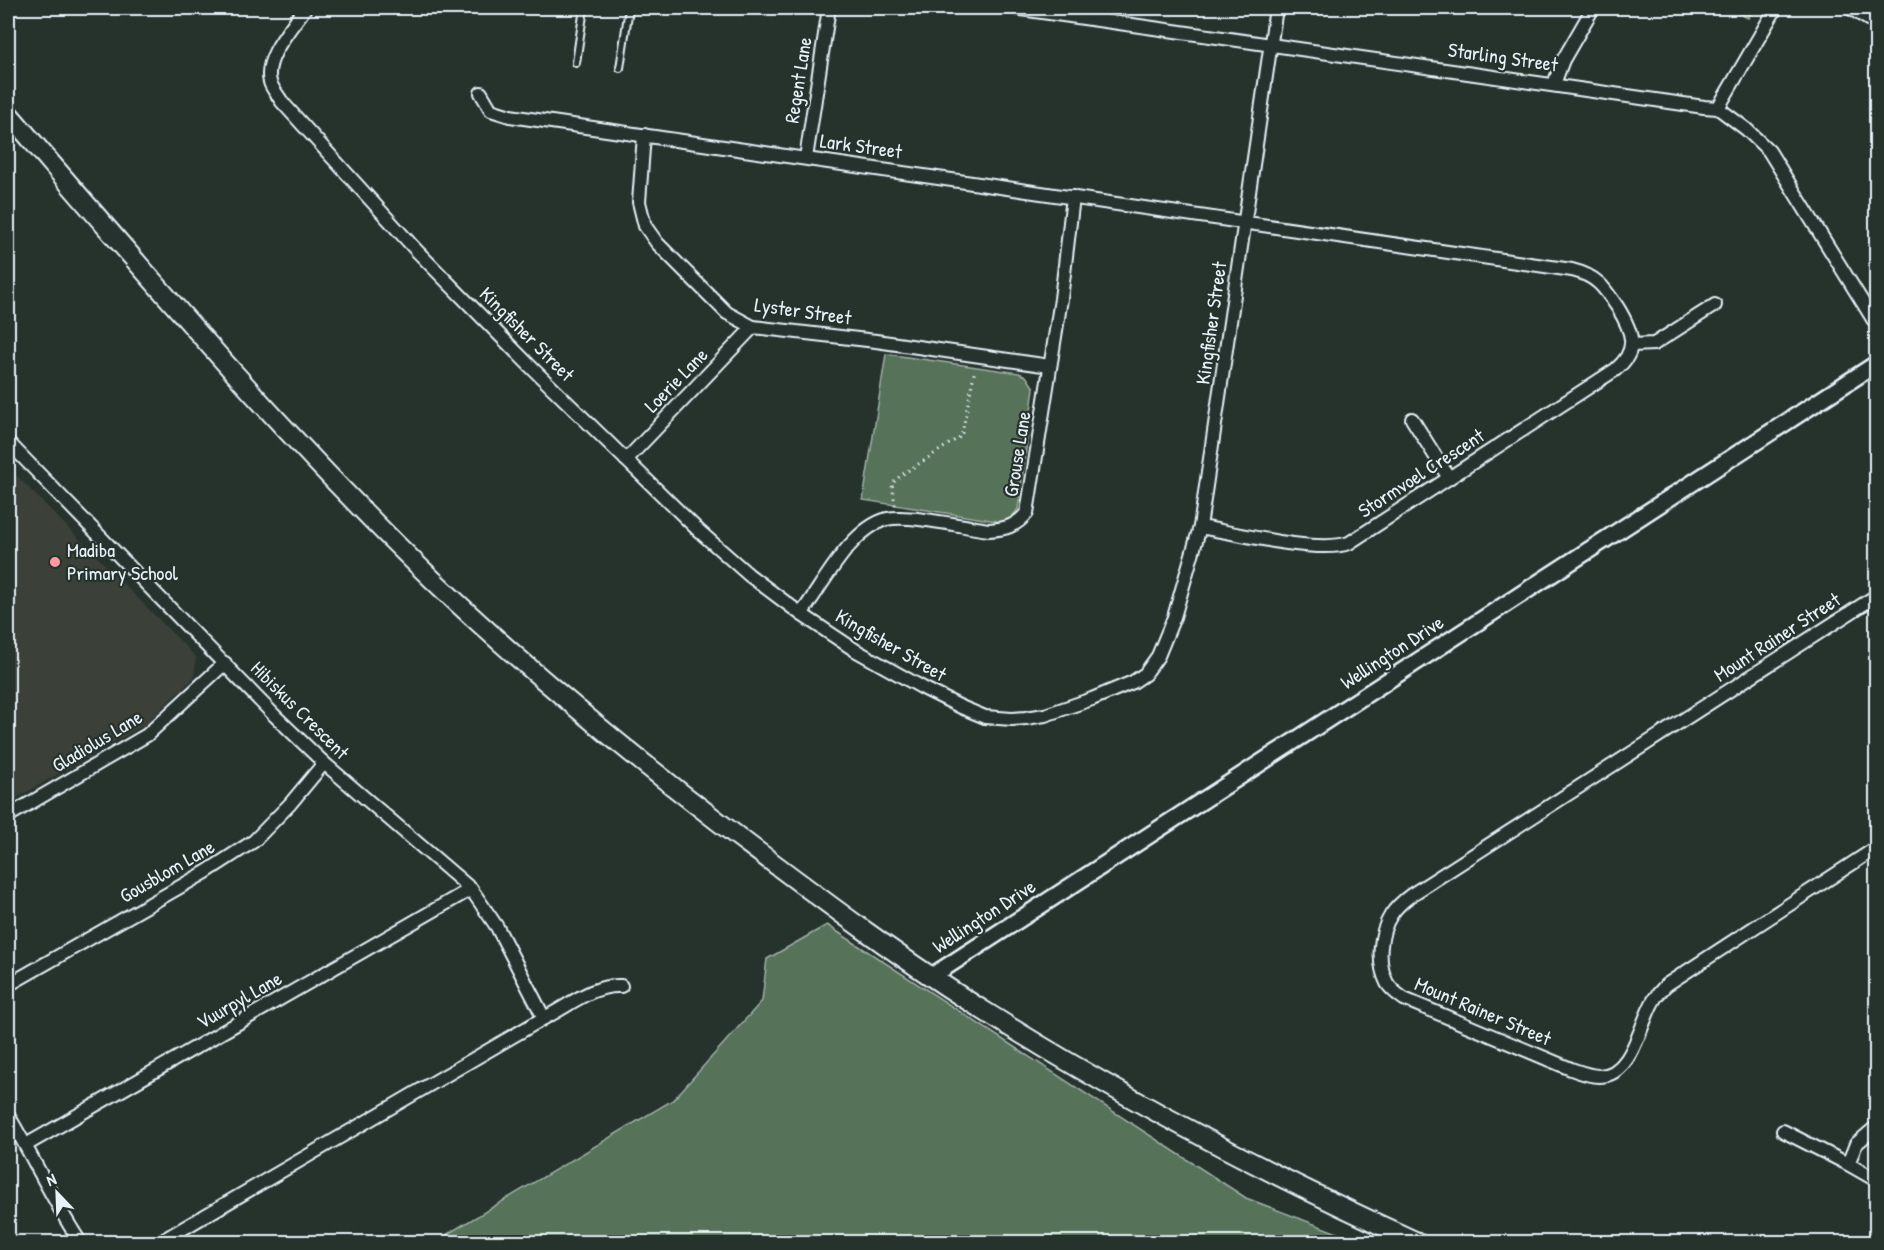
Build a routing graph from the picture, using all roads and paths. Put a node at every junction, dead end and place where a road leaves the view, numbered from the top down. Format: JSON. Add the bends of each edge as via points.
{"nodes":[{"id":1,"x":305,"y":8,"type":"edge"},
{"id":2,"x":584,"y":8,"type":"edge"},
{"id":3,"x":629,"y":8,"type":"edge"},
{"id":4,"x":829,"y":8,"type":"edge"},
{"id":5,"x":1014,"y":8,"type":"edge"},
{"id":6,"x":1276,"y":8,"type":"edge"},
{"id":7,"x":1593,"y":8,"type":"edge"},
{"id":8,"x":1776,"y":8,"type":"edge"},
{"id":9,"x":1850,"y":8,"type":"edge"},
{"id":10,"x":1876,"y":24,"type":"edge"},
{"id":11,"x":1271,"y":44,"type":"junction"},
{"id":12,"x":576,"y":63,"type":"dead end"},
{"id":13,"x":620,"y":68,"type":"dead end"},
{"id":14,"x":1554,"y":84,"type":"junction"},
{"id":15,"x":481,"y":93,"type":"dead end"},
{"id":16,"x":1718,"y":108,"type":"junction"},
{"id":17,"x":8,"y":113,"type":"edge"},
{"id":18,"x":645,"y":135,"type":"junction"},
{"id":19,"x":806,"y":158,"type":"junction"},
{"id":20,"x":1073,"y":197,"type":"junction"},
{"id":21,"x":1246,"y":222,"type":"junction"},
{"id":22,"x":1715,"y":305,"type":"dead end"},
{"id":23,"x":1876,"y":324,"type":"edge"},
{"id":24,"x":753,"y":327,"type":"junction"},
{"id":25,"x":1632,"y":345,"type":"junction"},
{"id":26,"x":977,"y":355,"type":"junction"},
{"id":27,"x":1876,"y":364,"type":"edge"},
{"id":28,"x":1050,"y":366,"type":"junction"},
{"id":29,"x":1412,"y":419,"type":"dead end"},
{"id":30,"x":8,"y":442,"type":"edge"},
{"id":31,"x":626,"y":460,"type":"junction"},
{"id":32,"x":1449,"y":478,"type":"junction"},
{"id":33,"x":895,"y":505,"type":"dead end"},
{"id":34,"x":1200,"y":527,"type":"junction"},
{"id":35,"x":1876,"y":596,"type":"edge"},
{"id":36,"x":801,"y":614,"type":"junction"},
{"id":37,"x":225,"y":663,"type":"junction"},
{"id":38,"x":324,"y":764,"type":"junction"},
{"id":39,"x":8,"y":816,"type":"edge"},
{"id":40,"x":1876,"y":848,"type":"edge"},
{"id":41,"x":471,"y":889,"type":"junction"},
{"id":42,"x":932,"y":976,"type":"junction"},
{"id":43,"x":8,"y":986,"type":"edge"},
{"id":44,"x":621,"y":986,"type":"dead end"},
{"id":45,"x":544,"y":1018,"type":"junction"},
{"id":46,"x":8,"y":1115,"type":"edge"},
{"id":47,"x":1876,"y":1127,"type":"edge"},
{"id":48,"x":1783,"y":1131,"type":"dead end"},
{"id":49,"x":26,"y":1145,"type":"junction"},
{"id":50,"x":1848,"y":1164,"type":"junction"},
{"id":51,"x":1876,"y":1180,"type":"edge"},
{"id":52,"x":80,"y":1242,"type":"edge"},
{"id":53,"x":160,"y":1242,"type":"edge"},
{"id":54,"x":1417,"y":1242,"type":"edge"}],
"edges":[{"from":1,"to":31,"type":"street","name":"Kingfisher Street","via":[[269,63],[270,81],[282,102],[416,250]]},
{"from":2,"to":12,"type":"lane"},
{"from":3,"to":13,"type":"lane"},
{"from":4,"to":19,"type":"street","name":"Regent Lane"},
{"from":5,"to":11,"type":"street","name":"Starling Street"},
{"from":6,"to":11,"type":"street","name":"Kingfisher Street"},
{"from":7,"to":14,"type":"street"},
{"from":8,"to":16,"type":"street"},
{"from":9,"to":10,"type":"street"},
{"from":11,"to":14,"type":"street","name":"Starling Street"},
{"from":11,"to":21,"type":"street","name":"Kingfisher Street"},
{"from":14,"to":16,"type":"street","name":"Starling Street"},
{"from":15,"to":18,"type":"street","name":"Lark Street","via":[[491,110],[500,113]]},
{"from":16,"to":23,"type":"street","name":"Starling Street","via":[[1768,151]]},
{"from":17,"to":42,"type":"main road","via":[[142,269],[353,502],[436,583],[603,732],[835,910]]},
{"from":18,"to":19,"type":"street","name":"Lark Street"},
{"from":18,"to":24,"type":"street","name":"Lyster Street","via":[[639,202],[645,226],[727,313]]},
{"from":19,"to":20,"type":"street","name":"Lark Street"},
{"from":20,"to":21,"type":"street","name":"Lark Street"},
{"from":20,"to":28,"type":"street","name":"Grouse Lane"},
{"from":21,"to":25,"type":"street","via":[[1587,274],[1605,288],[1629,326]]},
{"from":21,"to":34,"type":"street","name":"Kingfisher Street"},
{"from":22,"to":25,"type":"street","via":[[1654,344]]},
{"from":24,"to":26,"type":"street","name":"Lyster Street"},
{"from":24,"to":31,"type":"street","name":"Loerie Lane"},
{"from":25,"to":32,"type":"street","name":"Stormvoel Crescent","via":[[1623,362],[1610,373]]},
{"from":26,"to":28,"type":"street","name":"Lyster Street"},
{"from":26,"to":33,"type":"path","via":[[960,437],[892,484]]},
{"from":27,"to":42,"type":"street","name":"Wellington Drive"},
{"from":28,"to":36,"type":"street","name":"Grouse Lane","via":[[1027,513],[1022,520],[1001,530],[905,519],[873,525],[854,538]]},
{"from":29,"to":32,"type":"street"},
{"from":30,"to":37,"type":"street","name":"Hibiskus Crescent"},
{"from":31,"to":36,"type":"street","name":"Kingfisher Street","via":[[699,531]]},
{"from":32,"to":34,"type":"street","name":"Stormvoel Crescent","via":[[1357,538],[1334,547]]},
{"from":34,"to":36,"type":"street","name":"Kingfisher Street","via":[[1174,617],[1151,668],[1133,682],[1045,715],[985,717],[855,650]]},
{"from":35,"to":40,"type":"street","name":"Mount Rainer Street","via":[[1399,904],[1381,939],[1384,974],[1393,991],[1404,999],[1571,1069],[1605,1076],[1627,1059],[1653,1001],[1666,985]]},
{"from":37,"to":38,"type":"street","name":"Hibiskus Crescent"},
{"from":37,"to":39,"type":"street","name":"Gladiolus Lane","via":[[147,735]]},
{"from":38,"to":41,"type":"street","name":"Hibiskus Crescent"},
{"from":38,"to":43,"type":"street","name":"Gousblom Lane","via":[[254,841]]},
{"from":41,"to":45,"type":"street","name":"Hibiskus Crescent","via":[[496,927]]},
{"from":41,"to":49,"type":"street","name":"Vuurpyl Lane"},
{"from":42,"to":54,"type":"main road","via":[[985,1012],[1164,1117],[1314,1195]]},
{"from":44,"to":45,"type":"street","via":[[597,988]]},
{"from":45,"to":53,"type":"street"},
{"from":46,"to":49,"type":"street"},
{"from":47,"to":50,"type":"street","via":[[1857,1144]]},
{"from":48,"to":50,"type":"street"},
{"from":49,"to":52,"type":"street"},
{"from":50,"to":51,"type":"street"}]}
